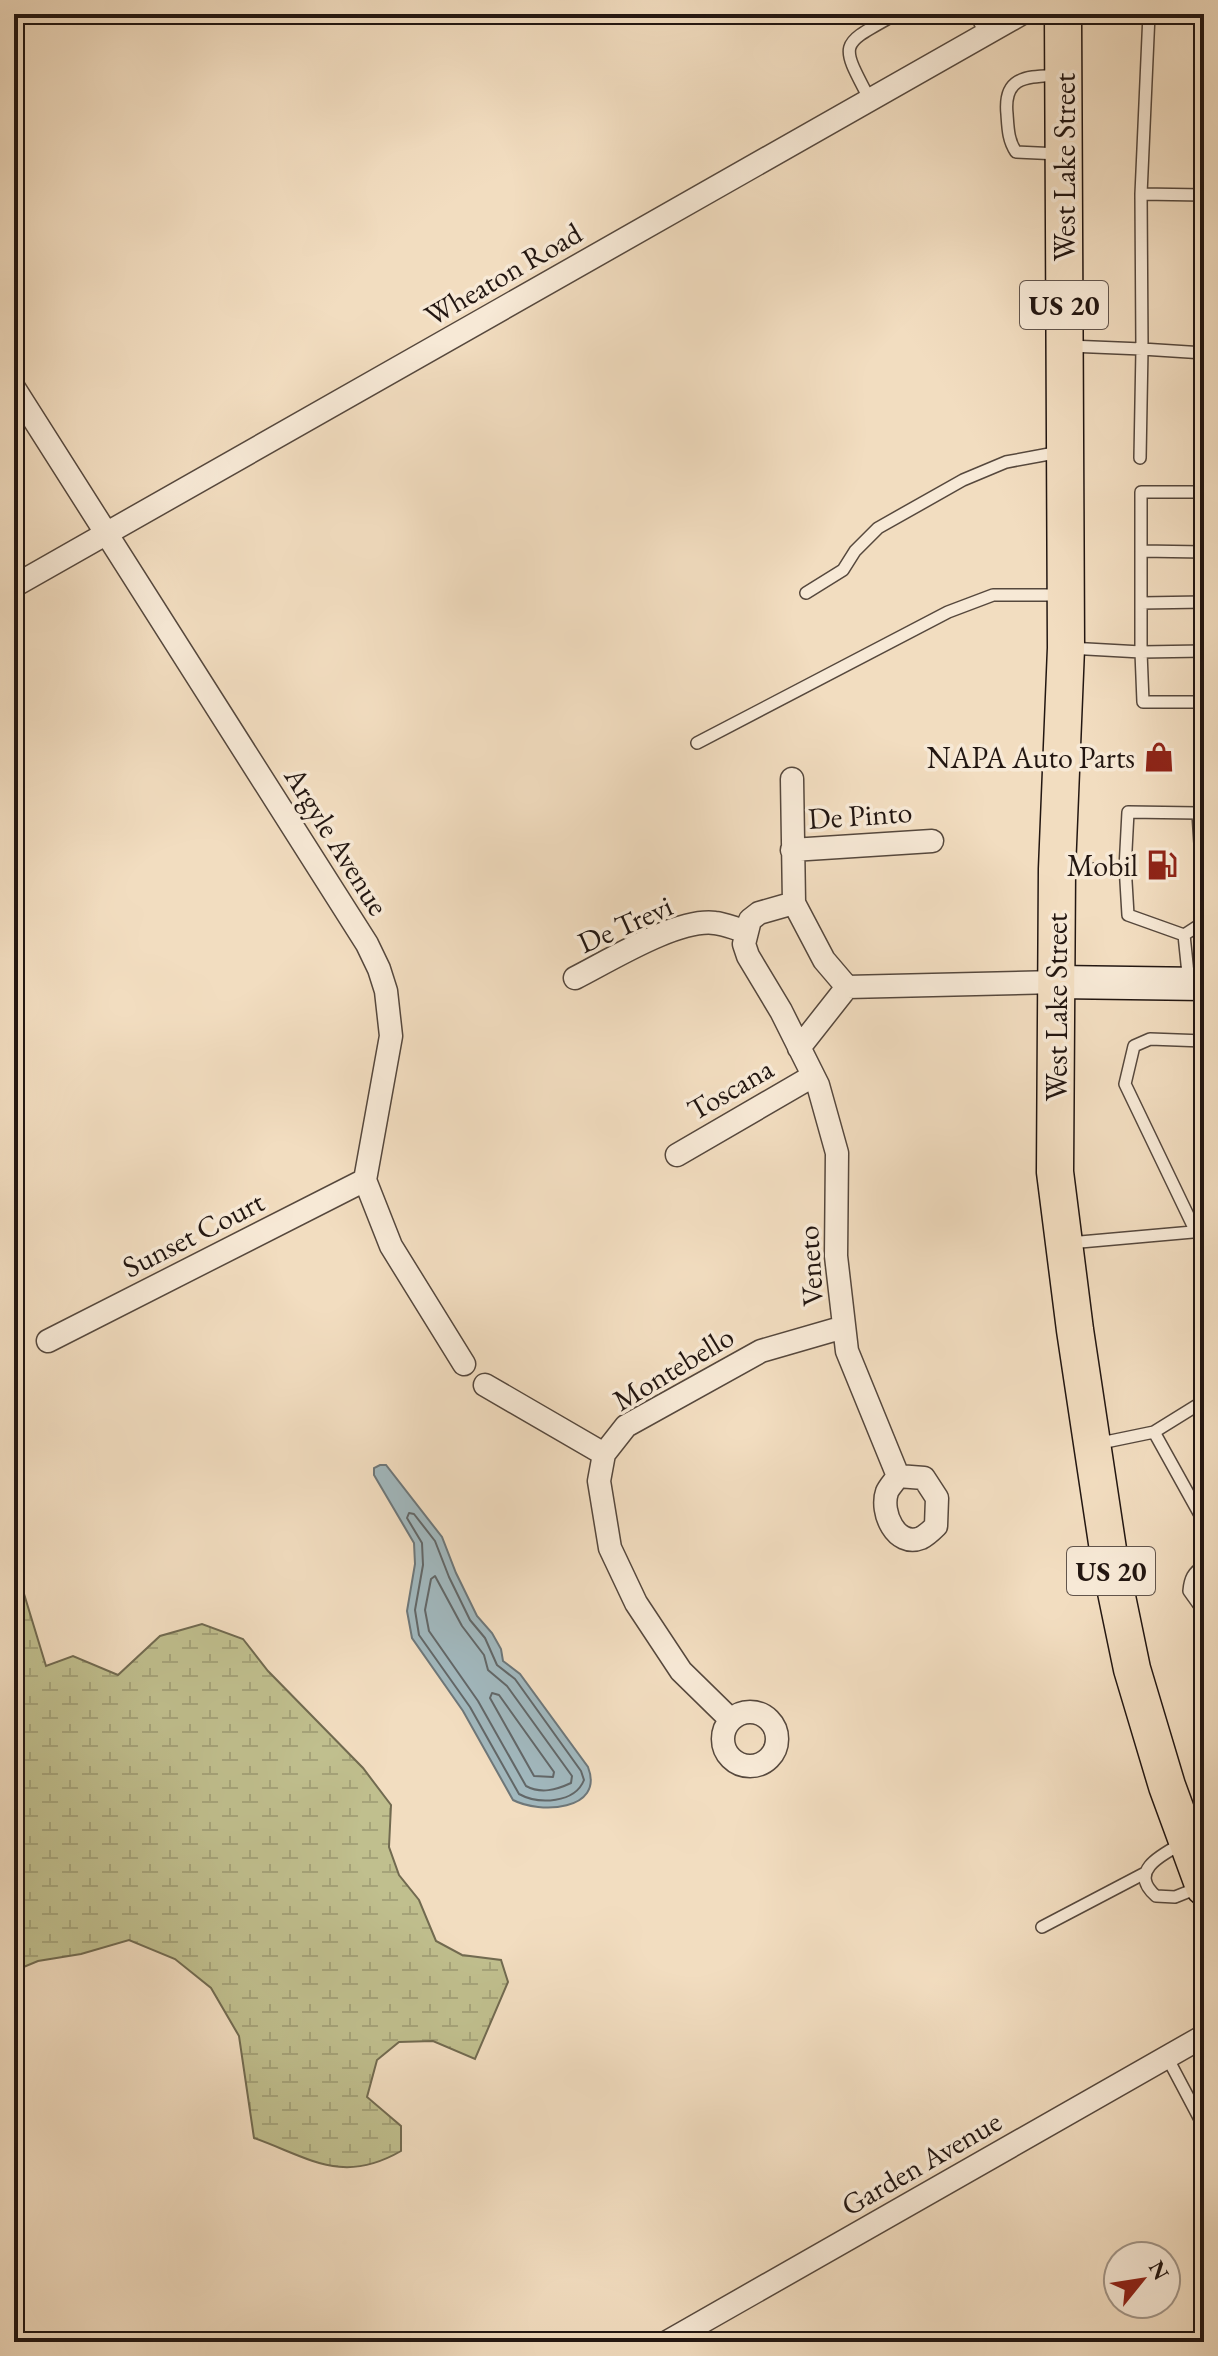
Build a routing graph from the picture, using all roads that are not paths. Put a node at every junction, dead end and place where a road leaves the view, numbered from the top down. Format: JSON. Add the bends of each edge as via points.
{"nodes":[{"id":1,"x":896,"y":14,"type":"edge"},
{"id":2,"x":1021,"y":14,"type":"edge"},
{"id":3,"x":1063,"y":14,"type":"edge"},
{"id":4,"x":1149,"y":14,"type":"edge"},
{"id":5,"x":980,"y":24,"type":"edge"},
{"id":6,"x":1064,"y":74,"type":"junction"},
{"id":7,"x":870,"y":100,"type":"junction"},
{"id":8,"x":1064,"y":154,"type":"junction"},
{"id":9,"x":1141,"y":194,"type":"junction"},
{"id":10,"x":1204,"y":195,"type":"edge"},
{"id":11,"x":1065,"y":346,"type":"junction"},
{"id":12,"x":1142,"y":349,"type":"junction"},
{"id":13,"x":1204,"y":353,"type":"edge"},
{"id":14,"x":14,"y":388,"type":"edge"},
{"id":15,"x":1065,"y":451,"type":"junction"},
{"id":16,"x":1140,"y":458,"type":"dead end"},
{"id":17,"x":1204,"y":492,"type":"edge"},
{"id":18,"x":105,"y":535,"type":"junction"},
{"id":19,"x":1141,"y":551,"type":"junction"},
{"id":20,"x":1204,"y":552,"type":"edge"},
{"id":21,"x":14,"y":586,"type":"edge"},
{"id":22,"x":806,"y":593,"type":"dead end"},
{"id":23,"x":1065,"y":595,"type":"junction"},
{"id":24,"x":1204,"y":602,"type":"edge"},
{"id":25,"x":1141,"y":603,"type":"junction"},
{"id":26,"x":1066,"y":648,"type":"junction"},
{"id":27,"x":1204,"y":651,"type":"edge"},
{"id":28,"x":1141,"y":652,"type":"junction"},
{"id":29,"x":1204,"y":702,"type":"edge"},
{"id":30,"x":697,"y":743,"type":"dead end"},
{"id":31,"x":792,"y":779,"type":"dead end"},
{"id":32,"x":932,"y":841,"type":"dead end"},
{"id":33,"x":792,"y":850,"type":"junction"},
{"id":34,"x":1125,"y":864,"type":"junction"},
{"id":35,"x":1057,"y":869,"type":"junction"},
{"id":36,"x":794,"y":903,"type":"junction"},
{"id":37,"x":1204,"y":904,"type":"edge"},
{"id":38,"x":1204,"y":922,"type":"edge"},
{"id":39,"x":745,"y":931,"type":"junction"},
{"id":40,"x":1184,"y":935,"type":"junction"},
{"id":41,"x":575,"y":978,"type":"dead end"},
{"id":42,"x":1057,"y":982,"type":"junction"},
{"id":43,"x":1197,"y":984,"type":"edge"},
{"id":44,"x":847,"y":987,"type":"junction"},
{"id":45,"x":1204,"y":1041,"type":"edge"},
{"id":46,"x":799,"y":1048,"type":"junction"},
{"id":47,"x":813,"y":1076,"type":"junction"},
{"id":48,"x":677,"y":1155,"type":"dead end"},
{"id":49,"x":365,"y":1180,"type":"junction"},
{"id":50,"x":1200,"y":1232,"type":"edge"},
{"id":51,"x":1064,"y":1244,"type":"junction"},
{"id":52,"x":844,"y":1327,"type":"junction"},
{"id":53,"x":48,"y":1341,"type":"dead end"},
{"id":54,"x":464,"y":1364,"type":"dead end"},
{"id":55,"x":485,"y":1385,"type":"dead end"},
{"id":56,"x":1204,"y":1401,"type":"edge"},
{"id":57,"x":1154,"y":1432,"type":"junction"},
{"id":58,"x":1092,"y":1445,"type":"junction"},
{"id":59,"x":604,"y":1454,"type":"junction"},
{"id":60,"x":898,"y":1476,"type":"dead end"},
{"id":61,"x":1204,"y":1522,"type":"edge"},
{"id":62,"x":1204,"y":1566,"type":"edge"},
{"id":63,"x":1204,"y":1605,"type":"edge"},
{"id":64,"x":730,"y":1719,"type":"dead end"},
{"id":65,"x":1187,"y":1841,"type":"junction"},
{"id":66,"x":1145,"y":1873,"type":"junction"},
{"id":67,"x":1204,"y":1886,"type":"edge"},
{"id":68,"x":1042,"y":1927,"type":"dead end"},
{"id":69,"x":1204,"y":2036,"type":"edge"},
{"id":70,"x":1167,"y":2057,"type":"junction"},
{"id":71,"x":1204,"y":2127,"type":"edge"},
{"id":72,"x":667,"y":2342,"type":"edge"}],
"edges":[{"from":1,"to":7,"type":"lane","via":[[853,38],[848,49]]},
{"from":2,"to":5,"type":"street","name":"Wheaton Road"},
{"from":3,"to":6,"type":"main road","name":"West Lake Street","number":"US 20"},
{"from":4,"to":9,"type":"lane"},
{"from":5,"to":7,"type":"street","name":"Wheaton Road"},
{"from":6,"to":8,"type":"main road","name":"West Lake Street","number":"US 20"},
{"from":6,"to":8,"type":"lane","via":[[1018,81],[1005,99],[1016,152]]},
{"from":7,"to":18,"type":"street","name":"Wheaton Road"},
{"from":8,"to":11,"type":"main road","name":"West Lake Street","number":"US 20"},
{"from":9,"to":10,"type":"lane"},
{"from":9,"to":12,"type":"lane"},
{"from":11,"to":12,"type":"lane"},
{"from":11,"to":15,"type":"main road","name":"West Lake Street","number":"US 20"},
{"from":12,"to":13,"type":"lane"},
{"from":12,"to":16,"type":"lane"},
{"from":14,"to":18,"type":"street","name":"Argyle Avenue"},
{"from":15,"to":22,"type":"lane","via":[[1006,462],[963,480],[878,528],[843,570]]},
{"from":15,"to":23,"type":"main road","name":"West Lake Street","number":"US 20"},
{"from":17,"to":19,"type":"lane","via":[[1141,492]]},
{"from":18,"to":21,"type":"street","name":"Wheaton Road"},
{"from":18,"to":49,"type":"street","name":"Argyle Avenue","via":[[379,969],[391,1036]]},
{"from":19,"to":20,"type":"lane"},
{"from":19,"to":25,"type":"lane"},
{"from":23,"to":26,"type":"main road","name":"West Lake Street","number":"US 20"},
{"from":23,"to":30,"type":"lane","via":[[993,595],[948,612]]},
{"from":24,"to":25,"type":"lane"},
{"from":25,"to":28,"type":"lane"},
{"from":26,"to":28,"type":"lane"},
{"from":26,"to":35,"type":"main road","name":"West Lake Street","number":"US 20"},
{"from":27,"to":28,"type":"lane"},
{"from":28,"to":29,"type":"lane","via":[[1143,702]]},
{"from":31,"to":33,"type":"street"},
{"from":32,"to":33,"type":"street","name":"De Pinto"},
{"from":33,"to":36,"type":"street"},
{"from":34,"to":35,"type":"lane","via":[[1125,869]]},
{"from":34,"to":37,"type":"lane","via":[[1128,812],[1198,813]]},
{"from":34,"to":40,"type":"lane","via":[[1128,915]]},
{"from":35,"to":42,"type":"main road","name":"West Lake Street","number":"US 20"},
{"from":36,"to":39,"type":"street","via":[[759,913]]},
{"from":36,"to":44,"type":"street","via":[[824,960]]},
{"from":38,"to":40,"type":"lane"},
{"from":39,"to":41,"type":"street","name":"De Trevi","via":[[713,922],[681,928]]},
{"from":39,"to":46,"type":"street","name":"Veneto","via":[[748,956]]},
{"from":40,"to":43,"type":"lane"},
{"from":42,"to":43,"type":"street"},
{"from":42,"to":44,"type":"street"},
{"from":42,"to":51,"type":"main road","name":"West Lake Street","number":"US 20","via":[[1055,1172]]},
{"from":44,"to":46,"type":"street"},
{"from":45,"to":50,"type":"lane","via":[[1150,1039],[1134,1046],[1125,1084]]},
{"from":46,"to":47,"type":"street","name":"Veneto"},
{"from":47,"to":48,"type":"street","name":"Toscana"},
{"from":47,"to":52,"type":"street","name":"Veneto","via":[[837,1153],[836,1256]]},
{"from":49,"to":53,"type":"street","name":"Sunset Court"},
{"from":49,"to":54,"type":"street","via":[[391,1246]]},
{"from":50,"to":51,"type":"lane"},
{"from":51,"to":58,"type":"main road","name":"West Lake Street","number":"US 20"},
{"from":52,"to":59,"type":"street","name":"Montebello","via":[[761,1351],[626,1426]]},
{"from":52,"to":60,"type":"street","name":"Veneto","via":[[847,1351]]},
{"from":55,"to":59,"type":"street"},
{"from":56,"to":57,"type":"lane"},
{"from":57,"to":58,"type":"lane"},
{"from":57,"to":61,"type":"lane"},
{"from":58,"to":65,"type":"main road","name":"West Lake Street","number":"US 20","via":[[1132,1669]]},
{"from":59,"to":64,"type":"street","name":"Montebello","via":[[599,1481],[610,1548],[636,1603],[681,1671]]},
{"from":62,"to":63,"type":"lane","via":[[1190,1580],[1189,1591]]},
{"from":65,"to":66,"type":"lane","via":[[1160,1855]]},
{"from":65,"to":67,"type":"main road","name":"West Lake Street","number":"US 20"},
{"from":66,"to":67,"type":"lane","via":[[1150,1891],[1164,1898]]},
{"from":66,"to":68,"type":"lane"},
{"from":69,"to":70,"type":"street","name":"Garden Avenue"},
{"from":70,"to":71,"type":"lane"},
{"from":70,"to":72,"type":"street","name":"Garden Avenue"}]}
